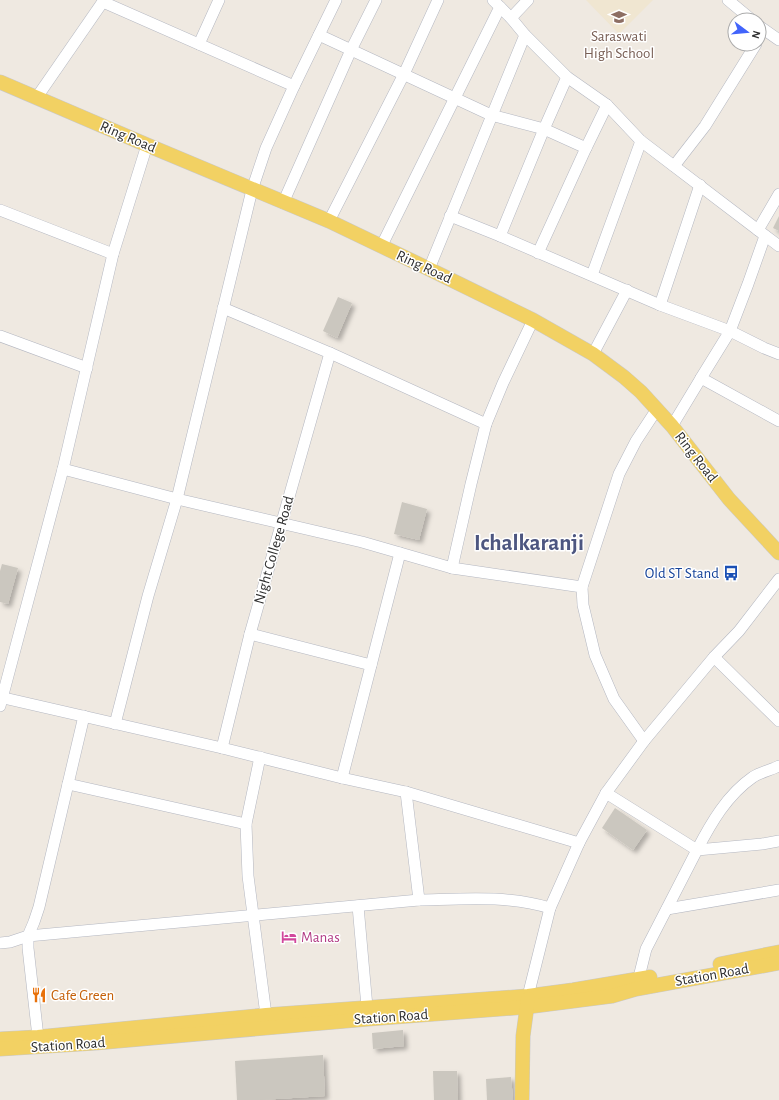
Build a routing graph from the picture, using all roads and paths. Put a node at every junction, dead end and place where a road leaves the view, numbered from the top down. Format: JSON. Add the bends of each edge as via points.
{"nodes":[{"id":1,"x":220,"y":0,"type":"edge"},
{"id":2,"x":336,"y":0,"type":"edge"},
{"id":3,"x":376,"y":0,"type":"edge"},
{"id":4,"x":438,"y":0,"type":"edge"},
{"id":5,"x":528,"y":0,"type":"edge"},
{"id":6,"x":728,"y":0,"type":"edge"},
{"id":7,"x":104,"y":1,"type":"edge"},
{"id":8,"x":497,"y":3,"type":"edge"},
{"id":9,"x":742,"y":12,"type":"edge"},
{"id":10,"x":511,"y":18,"type":"junction"},
{"id":11,"x":319,"y":35,"type":"junction"},
{"id":12,"x":525,"y":35,"type":"junction"},
{"id":13,"x":767,"y":35,"type":"edge"},
{"id":14,"x":779,"y":40,"type":"edge"},
{"id":15,"x":200,"y":44,"type":"junction"},
{"id":16,"x":351,"y":50,"type":"junction"},
{"id":17,"x":751,"y":52,"type":"edge"},
{"id":18,"x":404,"y":74,"type":"junction"},
{"id":19,"x":567,"y":77,"type":"junction"},
{"id":20,"x":0,"y":82,"type":"edge"},
{"id":21,"x":294,"y":86,"type":"junction"},
{"id":22,"x":37,"y":98,"type":"junction"},
{"id":23,"x":454,"y":98,"type":"junction"},
{"id":24,"x":607,"y":105,"type":"junction"},
{"id":25,"x":491,"y":115,"type":"junction"},
{"id":26,"x":544,"y":129,"type":"junction"},
{"id":27,"x":641,"y":141,"type":"junction"},
{"id":28,"x":147,"y":145,"type":"junction"},
{"id":29,"x":586,"y":148,"type":"junction"},
{"id":30,"x":674,"y":166,"type":"junction"},
{"id":31,"x":700,"y":185,"type":"junction"},
{"id":32,"x":252,"y":190,"type":"junction"},
{"id":33,"x":779,"y":194,"type":"edge"},
{"id":34,"x":283,"y":203,"type":"junction"},
{"id":35,"x":2,"y":214,"type":"edge"},
{"id":36,"x":450,"y":216,"type":"junction"},
{"id":37,"x":328,"y":221,"type":"junction"},
{"id":38,"x":762,"y":233,"type":"junction"},
{"id":39,"x":500,"y":236,"type":"junction"},
{"id":40,"x":381,"y":246,"type":"junction"},
{"id":41,"x":779,"y":246,"type":"edge"},
{"id":42,"x":538,"y":253,"type":"junction"},
{"id":43,"x":113,"y":254,"type":"junction"},
{"id":44,"x":429,"y":268,"type":"junction"},
{"id":45,"x":592,"y":275,"type":"junction"},
{"id":46,"x":627,"y":290,"type":"junction"},
{"id":47,"x":660,"y":304,"type":"junction"},
{"id":48,"x":223,"y":308,"type":"junction"},
{"id":49,"x":533,"y":320,"type":"junction"},
{"id":50,"x":730,"y":331,"type":"junction"},
{"id":51,"x":0,"y":336,"type":"edge"},
{"id":52,"x":330,"y":353,"type":"junction"},
{"id":53,"x":593,"y":354,"type":"junction"},
{"id":54,"x":779,"y":354,"type":"edge"},
{"id":55,"x":87,"y":368,"type":"junction"},
{"id":56,"x":701,"y":378,"type":"junction"},
{"id":57,"x":657,"y":409,"type":"junction"},
{"id":58,"x":778,"y":417,"type":"edge"},
{"id":59,"x":486,"y":424,"type":"junction"},
{"id":60,"x":672,"y":426,"type":"junction"},
{"id":61,"x":63,"y":469,"type":"junction"},
{"id":62,"x":177,"y":499,"type":"junction"},
{"id":63,"x":282,"y":524,"type":"junction"},
{"id":64,"x":400,"y":553,"type":"junction"},
{"id":65,"x":779,"y":553,"type":"edge"},
{"id":66,"x":452,"y":568,"type":"junction"},
{"id":67,"x":779,"y":579,"type":"edge"},
{"id":68,"x":582,"y":587,"type":"junction"},
{"id":69,"x":250,"y":634,"type":"junction"},
{"id":70,"x":714,"y":657,"type":"junction"},
{"id":71,"x":371,"y":665,"type":"junction"},
{"id":72,"x":1,"y":700,"type":"edge"},
{"id":73,"x":84,"y":716,"type":"junction"},
{"id":74,"x":779,"y":721,"type":"edge"},
{"id":75,"x":115,"y":724,"type":"junction"},
{"id":76,"x":644,"y":741,"type":"junction"},
{"id":77,"x":222,"y":748,"type":"junction"},
{"id":78,"x":260,"y":757,"type":"junction"},
{"id":79,"x":779,"y":766,"type":"edge"},
{"id":80,"x":342,"y":778,"type":"junction"},
{"id":81,"x":68,"y":784,"type":"junction"},
{"id":82,"x":406,"y":792,"type":"junction"},
{"id":83,"x":606,"y":793,"type":"junction"},
{"id":84,"x":246,"y":824,"type":"junction"},
{"id":85,"x":779,"y":841,"type":"edge"},
{"id":86,"x":579,"y":843,"type":"junction"},
{"id":87,"x":696,"y":850,"type":"junction"},
{"id":88,"x":779,"y":890,"type":"edge"},
{"id":89,"x":419,"y":900,"type":"junction"},
{"id":90,"x":358,"y":906,"type":"junction"},
{"id":91,"x":550,"y":908,"type":"junction"},
{"id":92,"x":667,"y":909,"type":"junction"},
{"id":93,"x":253,"y":916,"type":"junction"},
{"id":94,"x":28,"y":936,"type":"junction"},
{"id":95,"x":0,"y":943,"type":"edge"},
{"id":96,"x":779,"y":952,"type":"edge"},
{"id":97,"x":779,"y":963,"type":"edge"},
{"id":98,"x":637,"y":984,"type":"junction"},
{"id":99,"x":527,"y":1002,"type":"junction"},
{"id":100,"x":367,"y":1007,"type":"junction"},
{"id":101,"x":266,"y":1015,"type":"junction"},
{"id":102,"x":38,"y":1037,"type":"junction"},
{"id":103,"x":0,"y":1039,"type":"edge"},
{"id":104,"x":0,"y":1049,"type":"edge"},
{"id":105,"x":522,"y":1100,"type":"edge"}],
"edges":[{"from":1,"to":15,"type":"street"},
{"from":2,"to":11,"type":"street"},
{"from":3,"to":16,"type":"street"},
{"from":4,"to":18,"type":"street"},
{"from":5,"to":10,"type":"street"},
{"from":6,"to":9,"type":"street"},
{"from":7,"to":15,"type":"street"},
{"from":7,"to":22,"type":"street"},
{"from":8,"to":10,"type":"street"},
{"from":8,"to":23,"type":"street"},
{"from":10,"to":12,"type":"street"},
{"from":11,"to":16,"type":"street"},
{"from":11,"to":21,"type":"street"},
{"from":12,"to":19,"type":"street"},
{"from":12,"to":25,"type":"street"},
{"from":13,"to":14,"type":"street"},
{"from":15,"to":21,"type":"street"},
{"from":16,"to":18,"type":"street"},
{"from":16,"to":34,"type":"street"},
{"from":17,"to":30,"type":"street","via":[[705,126]]},
{"from":18,"to":23,"type":"street"},
{"from":18,"to":37,"type":"street"},
{"from":19,"to":24,"type":"street"},
{"from":19,"to":26,"type":"street"},
{"from":20,"to":22,"type":"main road","name":"Ring Road"},
{"from":21,"to":32,"type":"street","via":[[266,148]]},
{"from":22,"to":28,"type":"main road","name":"Ring Road"},
{"from":23,"to":25,"type":"street"},
{"from":23,"to":40,"type":"street"},
{"from":24,"to":27,"type":"street"},
{"from":24,"to":29,"type":"street"},
{"from":25,"to":26,"type":"street"},
{"from":25,"to":36,"type":"street"},
{"from":26,"to":29,"type":"street"},
{"from":26,"to":39,"type":"street"},
{"from":27,"to":30,"type":"street"},
{"from":27,"to":45,"type":"street"},
{"from":28,"to":32,"type":"main road","name":"Ring Road"},
{"from":28,"to":43,"type":"street"},
{"from":29,"to":42,"type":"street"},
{"from":30,"to":31,"type":"street"},
{"from":31,"to":38,"type":"street"},
{"from":31,"to":47,"type":"street"},
{"from":32,"to":34,"type":"main road","name":"Ring Road"},
{"from":32,"to":48,"type":"street"},
{"from":33,"to":38,"type":"street"},
{"from":34,"to":37,"type":"main road","name":"Ring Road"},
{"from":35,"to":43,"type":"street","via":[[64,234]]},
{"from":36,"to":39,"type":"street"},
{"from":36,"to":44,"type":"street"},
{"from":37,"to":40,"type":"main road","name":"Ring Road"},
{"from":38,"to":41,"type":"street"},
{"from":38,"to":50,"type":"street","via":[[748,284]]},
{"from":39,"to":42,"type":"street"},
{"from":40,"to":44,"type":"main road","name":"Ring Road"},
{"from":42,"to":45,"type":"street"},
{"from":43,"to":55,"type":"street"},
{"from":44,"to":49,"type":"main road","name":"Ring Road"},
{"from":45,"to":46,"type":"street"},
{"from":46,"to":47,"type":"street"},
{"from":46,"to":53,"type":"street"},
{"from":47,"to":50,"type":"street"},
{"from":48,"to":52,"type":"street"},
{"from":48,"to":62,"type":"street"},
{"from":49,"to":53,"type":"main road","name":"Ring Road"},
{"from":49,"to":59,"type":"street","via":[[502,383]]},
{"from":50,"to":54,"type":"street"},
{"from":50,"to":56,"type":"street"},
{"from":51,"to":55,"type":"street"},
{"from":52,"to":59,"type":"street"},
{"from":52,"to":63,"type":"street","name":"Night College Road"},
{"from":53,"to":57,"type":"main road","name":"Ring Road","via":[[624,377]]},
{"from":55,"to":61,"type":"street"},
{"from":56,"to":58,"type":"street"},
{"from":56,"to":60,"type":"street"},
{"from":57,"to":60,"type":"main road","name":"Ring Road"},
{"from":57,"to":68,"type":"street","via":[[618,474]]},
{"from":59,"to":66,"type":"street"},
{"from":60,"to":65,"type":"main road","name":"Ring Road","via":[[729,499]]},
{"from":61,"to":62,"type":"street"},
{"from":61,"to":72,"type":"street"},
{"from":62,"to":63,"type":"street"},
{"from":62,"to":75,"type":"street","via":[[148,596]]},
{"from":63,"to":64,"type":"street"},
{"from":63,"to":69,"type":"street","name":"Night College Road"},
{"from":64,"to":66,"type":"street"},
{"from":64,"to":71,"type":"street"},
{"from":66,"to":68,"type":"street"},
{"from":67,"to":70,"type":"street"},
{"from":68,"to":76,"type":"street","via":[[583,605],[595,655],[614,699]]},
{"from":69,"to":71,"type":"street"},
{"from":69,"to":77,"type":"street","name":"Night College Road"},
{"from":70,"to":74,"type":"street"},
{"from":70,"to":76,"type":"street"},
{"from":71,"to":80,"type":"street"},
{"from":72,"to":73,"type":"street"},
{"from":73,"to":75,"type":"street"},
{"from":73,"to":81,"type":"street"},
{"from":75,"to":77,"type":"street"},
{"from":76,"to":83,"type":"street"},
{"from":77,"to":78,"type":"street"},
{"from":78,"to":80,"type":"street"},
{"from":78,"to":84,"type":"street"},
{"from":79,"to":87,"type":"street","via":[[754,776],[739,788],[723,806]]},
{"from":80,"to":82,"type":"street"},
{"from":81,"to":84,"type":"street"},
{"from":81,"to":94,"type":"street","via":[[39,908]]},
{"from":82,"to":86,"type":"street"},
{"from":82,"to":89,"type":"street"},
{"from":83,"to":86,"type":"street"},
{"from":83,"to":87,"type":"street"},
{"from":84,"to":93,"type":"street"},
{"from":85,"to":87,"type":"street"},
{"from":86,"to":91,"type":"street"},
{"from":87,"to":92,"type":"street"},
{"from":88,"to":92,"type":"street"},
{"from":89,"to":90,"type":"street"},
{"from":89,"to":91,"type":"street","via":[[494,898]]},
{"from":90,"to":93,"type":"street"},
{"from":90,"to":100,"type":"street"},
{"from":91,"to":99,"type":"street"},
{"from":92,"to":98,"type":"street","via":[[646,949]]},
{"from":93,"to":94,"type":"street"},
{"from":93,"to":101,"type":"street"},
{"from":94,"to":95,"type":"street"},
{"from":94,"to":102,"type":"street"},
{"from":96,"to":98,"type":"main road","name":"Station Road","via":[[685,971]]},
{"from":97,"to":98,"type":"main road","name":"Station Road"},
{"from":98,"to":99,"type":"main road","name":"Station Road","via":[[574,990]]},
{"from":99,"to":100,"type":"main road","name":"Station Road"},
{"from":99,"to":104,"type":"main road","name":"Station Road","via":[[368,1019]]},
{"from":99,"to":105,"type":"main road","via":[[523,1036]]},
{"from":100,"to":101,"type":"main road","name":"Station Road"},
{"from":101,"to":102,"type":"main road","name":"Station Road"},
{"from":102,"to":103,"type":"main road","name":"Station Road"}]}
